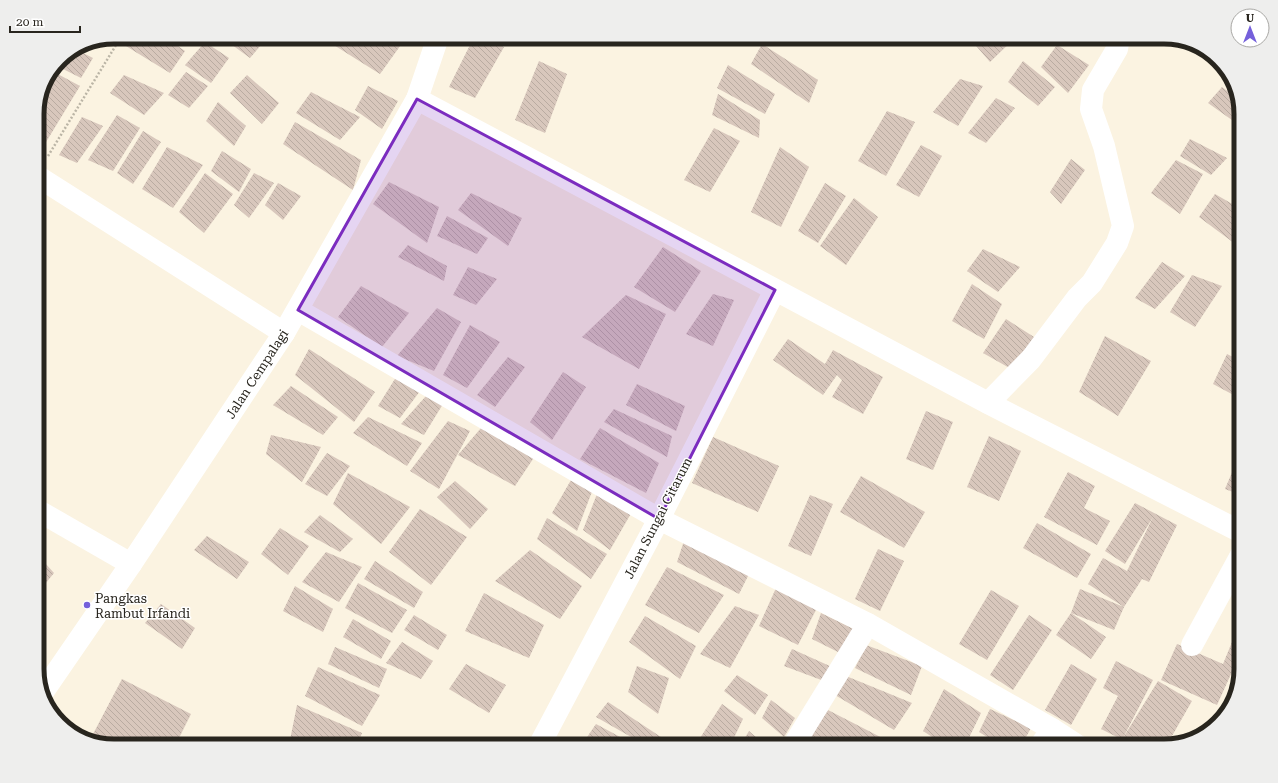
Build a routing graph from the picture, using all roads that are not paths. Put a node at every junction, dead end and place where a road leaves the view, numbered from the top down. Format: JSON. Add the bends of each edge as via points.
{"nodes":[{"id":1,"x":436,"y":44,"type":"edge"},
{"id":2,"x":1118,"y":44,"type":"edge"},
{"id":3,"x":417,"y":99,"type":"junction"},
{"id":4,"x":44,"y":170,"type":"edge"},
{"id":5,"x":775,"y":290,"type":"junction"},
{"id":6,"x":298,"y":310,"type":"junction"},
{"id":7,"x":284,"y":333,"type":"junction"},
{"id":8,"x":988,"y":403,"type":"junction"},
{"id":9,"x":44,"y":514,"type":"edge"},
{"id":10,"x":659,"y":519,"type":"junction"},
{"id":11,"x":1234,"y":528,"type":"edge"},
{"id":12,"x":131,"y":564,"type":"junction"},
{"id":13,"x":1234,"y":568,"type":"edge"},
{"id":14,"x":868,"y":624,"type":"junction"},
{"id":15,"x":1192,"y":645,"type":"dead end"},
{"id":16,"x":46,"y":686,"type":"edge"},
{"id":17,"x":1046,"y":737,"type":"edge"},
{"id":18,"x":543,"y":739,"type":"edge"},
{"id":19,"x":797,"y":739,"type":"edge"}],
"edges":[{"from":1,"to":3,"type":"street","name":"Jalan Cempalagi"},
{"from":2,"to":8,"type":"street","via":[[1093,90],[1091,109],[1104,146],[1123,226],[1117,243],[1092,283],[1077,298],[1031,359]]},
{"from":3,"to":5,"type":"street"},
{"from":3,"to":6,"type":"street","name":"Jalan Cempalagi"},
{"from":4,"to":7,"type":"street"},
{"from":5,"to":8,"type":"street"},
{"from":5,"to":10,"type":"street","name":"Jalan Sungai Citarum"},
{"from":6,"to":7,"type":"street","name":"Jalan Cempalagi"},
{"from":6,"to":10,"type":"street"},
{"from":7,"to":12,"type":"street","name":"Jalan Cempalagi"},
{"from":8,"to":11,"type":"street"},
{"from":9,"to":12,"type":"street"},
{"from":10,"to":14,"type":"street"},
{"from":10,"to":18,"type":"street","name":"Jalan Sungai Citarum"},
{"from":12,"to":16,"type":"street","name":"Jalan Cempalagi"},
{"from":13,"to":15,"type":"street"},
{"from":14,"to":17,"type":"street"},
{"from":14,"to":19,"type":"street"}]}
